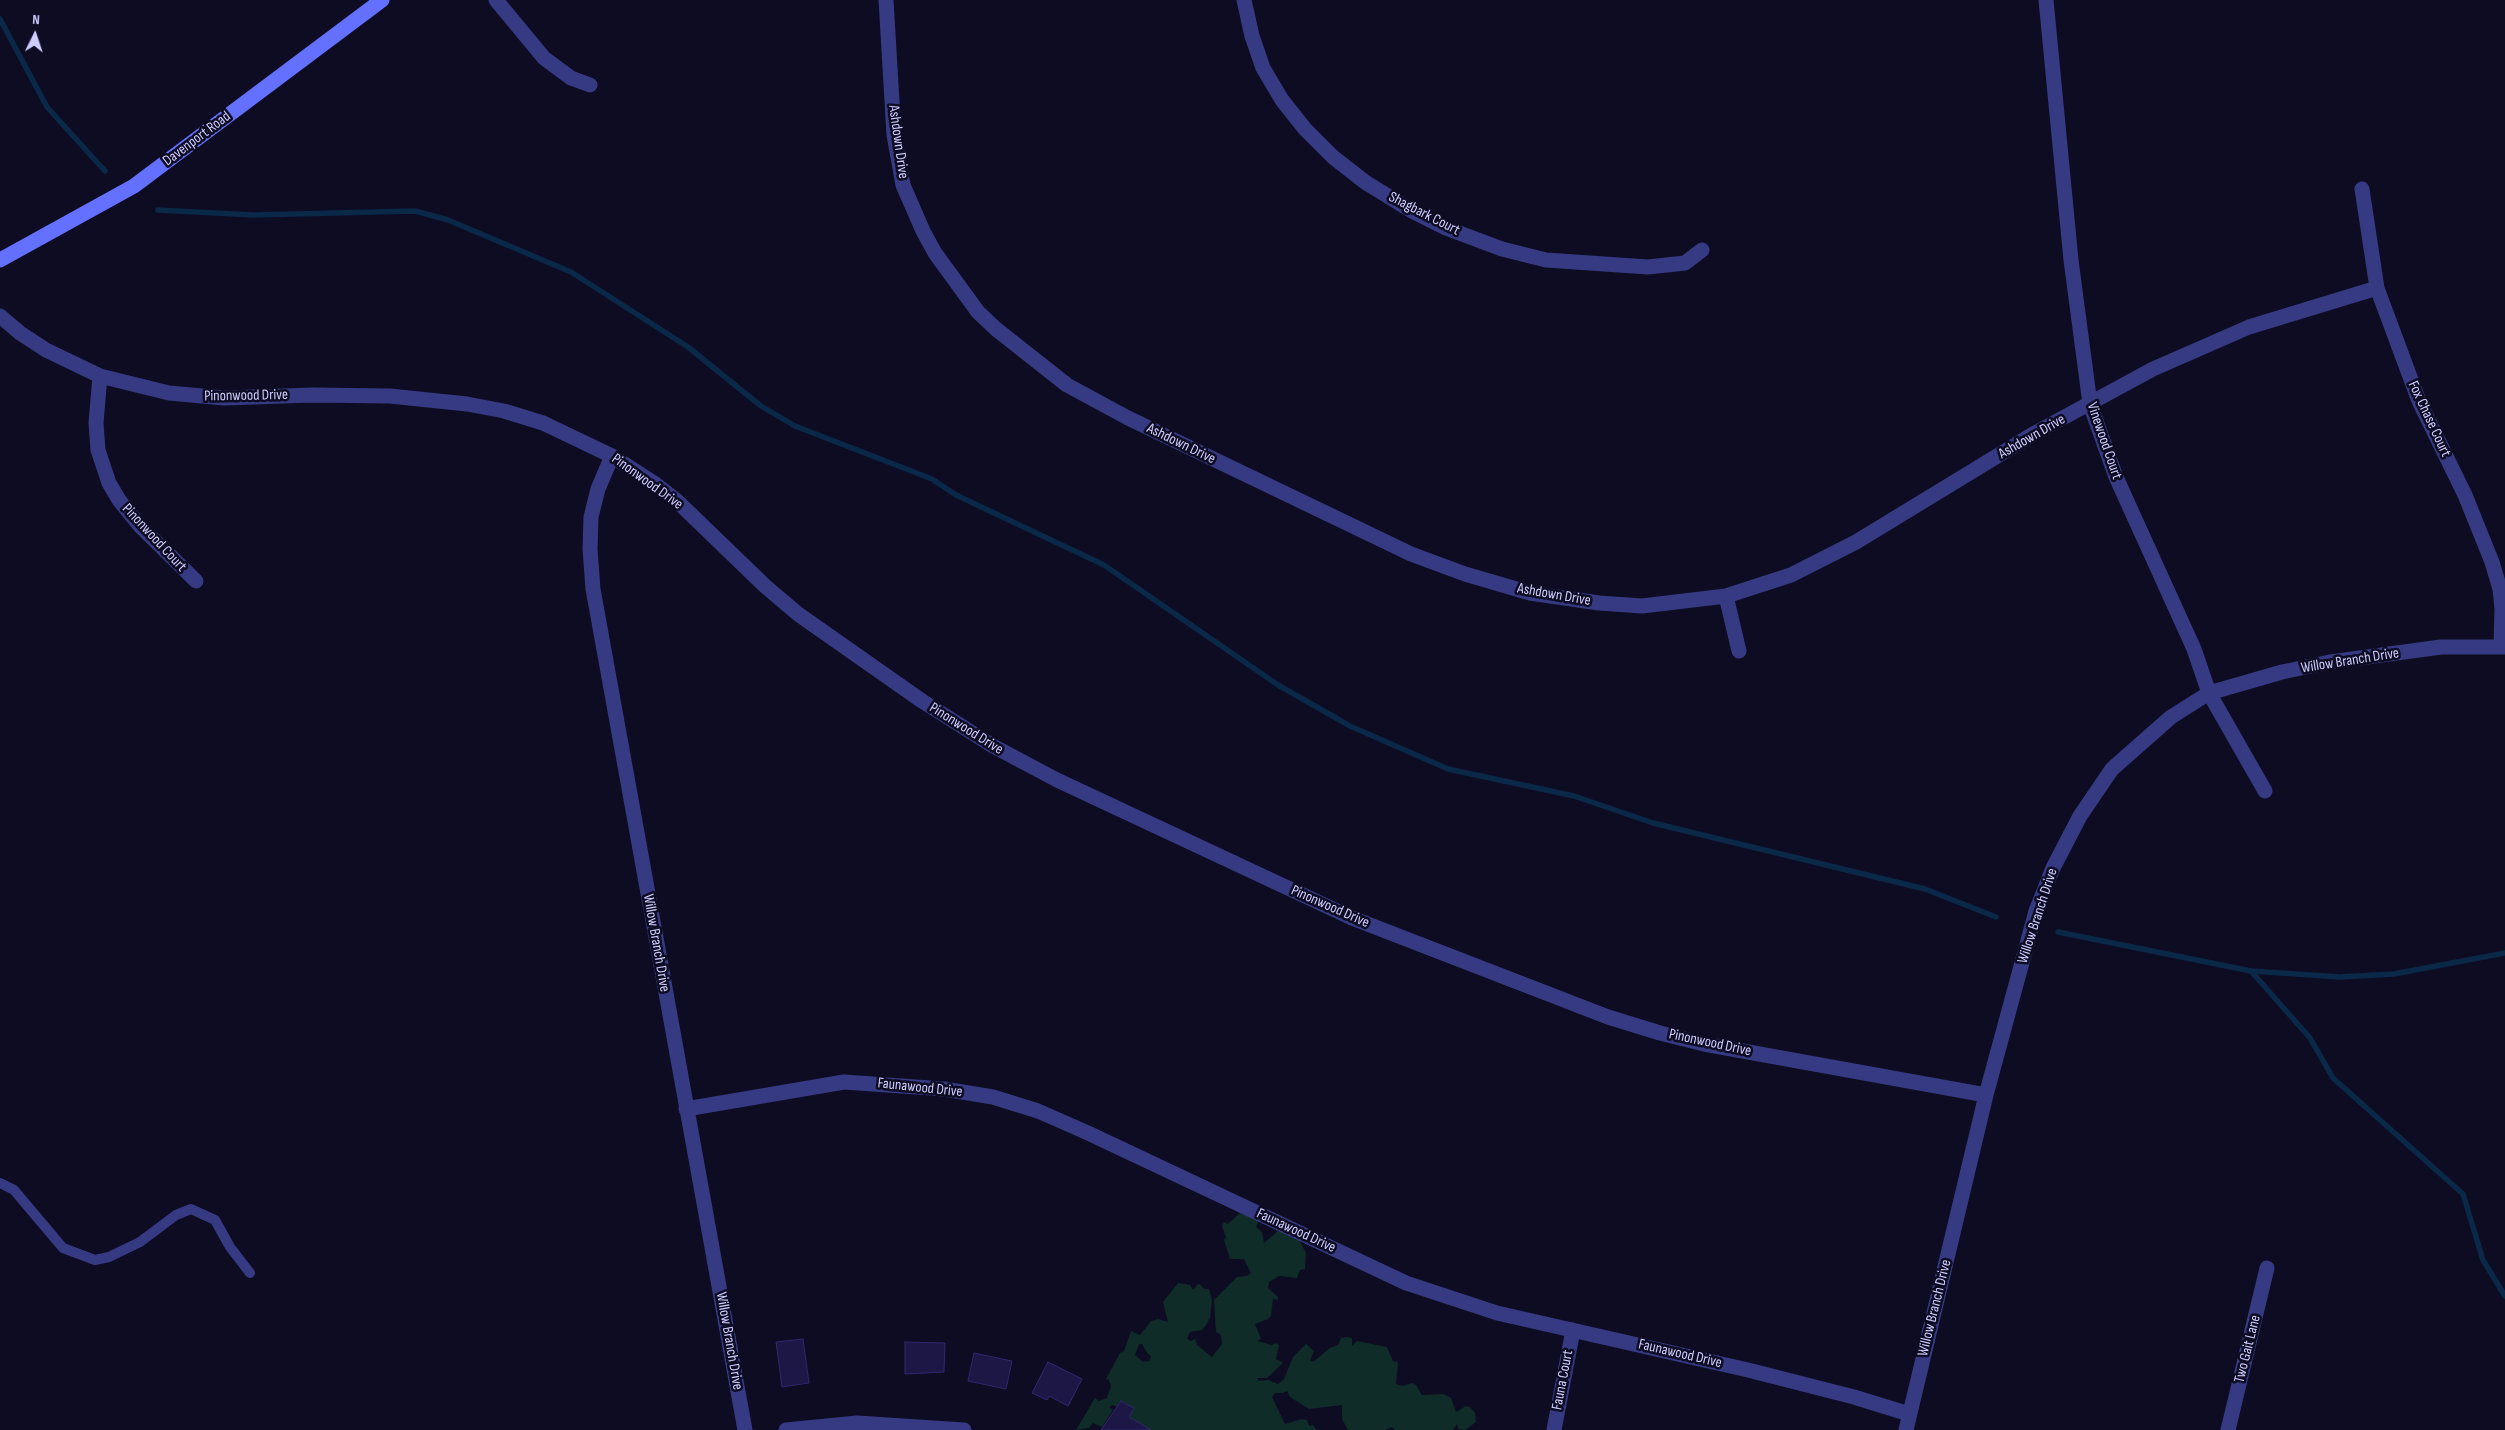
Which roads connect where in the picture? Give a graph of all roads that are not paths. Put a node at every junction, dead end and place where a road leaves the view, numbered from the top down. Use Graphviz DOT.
graph roads {
  1 [pos="382,0"];
  2 [pos="496,0"];
  3 [pos="886,0"];
  4 [pos="1244,0"];
  5 [pos="2046,0"];
  6 [pos="590,84"];
  7 [pos="2362,190"];
  8 [pos="1702,250"];
  9 [pos="0,260"];
  10 [pos="2377,288"];
  11 [pos="0,316"];
  12 [pos="100,376"];
  13 [pos="2090,404"];
  14 [pos="612,456"];
  15 [pos="196,581"];
  16 [pos="1726,596"];
  17 [pos="2503,646"];
  18 [pos="1739,651"];
  19 [pos="2209,693"];
  20 [pos="2265,790"];
  21 [pos="1986,1095"];
  22 [pos="686,1108"];
  23 [pos="0,1183"];
  24 [pos="2267,1268"];
  25 [pos="250,1273"];
  26 [pos="1573,1330"];
  27 [pos="1909,1414"];
  28 [pos="745,1430"];
  29 [pos="786,1430"];
  30 [pos="964,1430"];
  31 [pos="1554,1430"];
  32 [pos="1906,1430"];
  33 [pos="2228,1430"];
  1 -- 9 [label="street, Davenport Road"];
  2 -- 6 [label="street"];
  3 -- 16 [label="street, Ashdown Drive"];
  4 -- 8 [label="street, Shagbark Court"];
  5 -- 13 [label="street, Vinewood Court"];
  7 -- 10 [label="street, Fox Chase Court"];
  10 -- 13 [label="street, Ashdown Drive"];
  10 -- 17 [label="street, Fox Chase Court"];
  11 -- 12 [label="street, Pinonwood Drive"];
  12 -- 14 [label="street, Pinonwood Drive"];
  12 -- 15 [label="street, Pinonwood Court"];
  13 -- 16 [label="street, Ashdown Drive"];
  13 -- 19 [label="street, Vinewood Court"];
  14 -- 21 [label="street, Pinonwood Drive"];
  14 -- 22 [label="street, Willow Branch Drive"];
  16 -- 18 [label="street"];
  17 -- 19 [label="street, Willow Branch Drive"];
  19 -- 20 [label="street, Vinewood Court"];
  19 -- 21 [label="street, Willow Branch Drive"];
  21 -- 27 [label="street, Willow Branch Drive"];
  22 -- 26 [label="street, Faunawood Drive"];
  22 -- 28 [label="street, Willow Branch Drive"];
  23 -- 25 [label="lane"];
  24 -- 33 [label="street, Two Gait Lane"];
  26 -- 27 [label="street, Faunawood Drive"];
  26 -- 31 [label="street, Fauna Court"];
  27 -- 32 [label="street, Willow Branch Drive"];
  29 -- 30 [label="street"];
}
